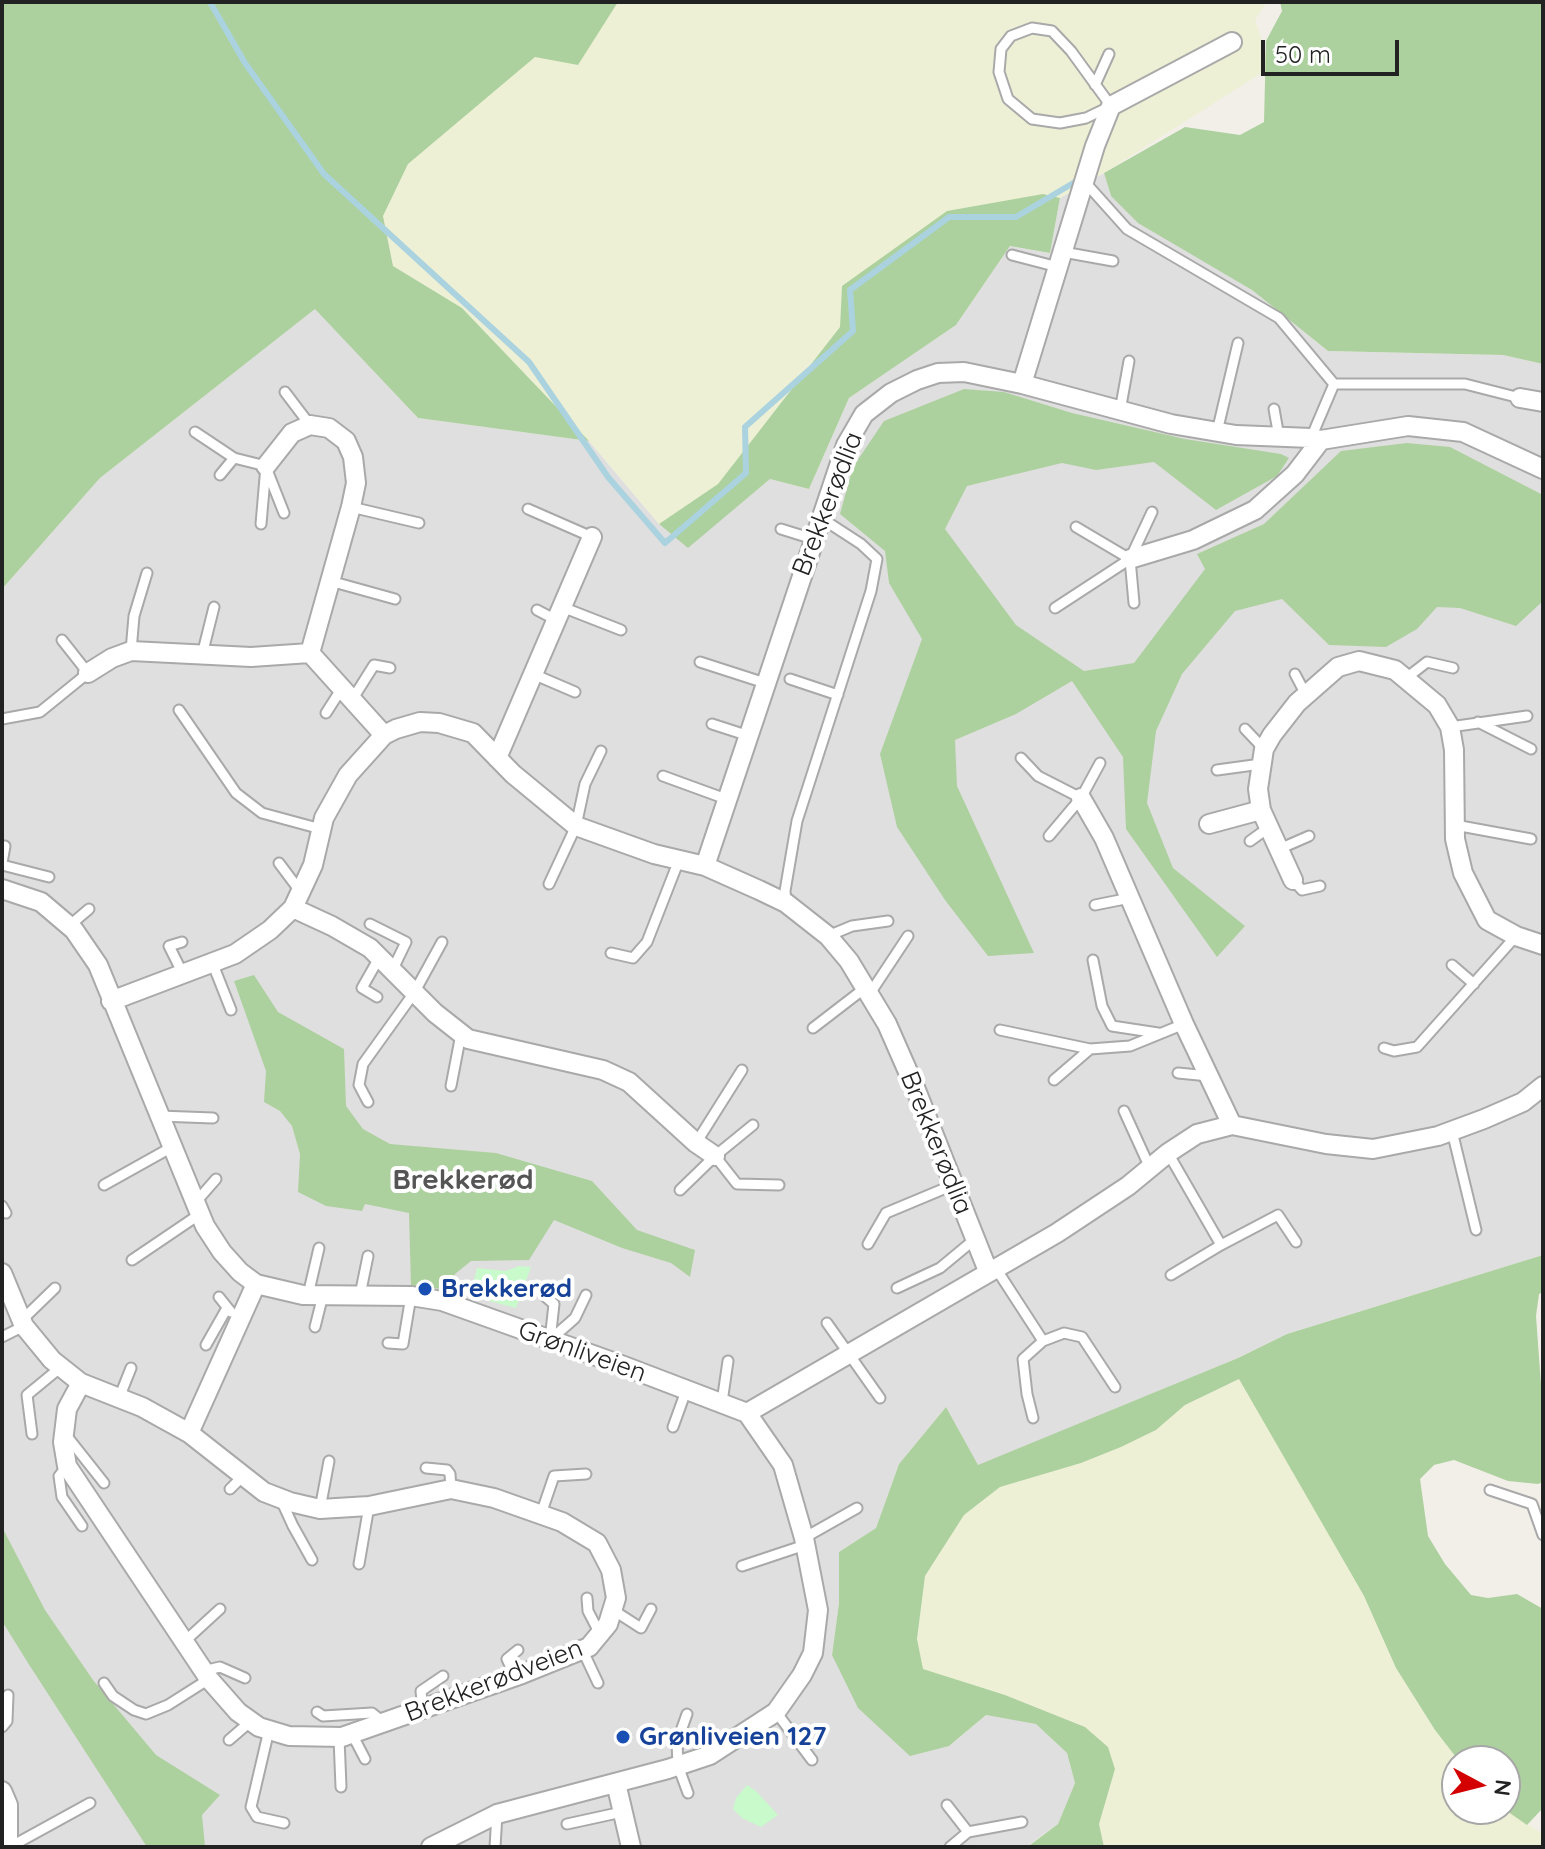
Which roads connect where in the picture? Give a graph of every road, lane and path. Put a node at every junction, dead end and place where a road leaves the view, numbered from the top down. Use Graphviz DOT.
graph roads {
  1 [pos="1232,42"];
  2 [pos="1109,54"];
  3 [pos="1095,85"];
  4 [pos="1111,106"];
  5 [pos="1084,181"];
  6 [pos="1012,255"];
  7 [pos="1060,259"];
  8 [pos="1113,261"];
  9 [pos="1238,343"];
  10 [pos="1129,361"];
  11 [pos="1022,384"];
  12 [pos="1334,384"];
  13 [pos="285,392"];
  14 [pos="1520,398"];
  15 [pos="1543,402"];
  16 [pos="1274,409"];
  17 [pos="1120,411"];
  18 [pos="310,425"];
  19 [pos="195,432"];
  20 [pos="1217,432"];
  21 [pos="1279,437"];
  22 [pos="1316,439"];
  23 [pos="234,458"];
  24 [pos="266,466"];
  25 [pos="1543,469"];
  26 [pos="220,475"];
  27 [pos="351,507"];
  28 [pos="528,509"];
  29 [pos="1152,512"];
  30 [pos="284,513"];
  31 [pos="821,518"];
  32 [pos="419,523"];
  33 [pos="261,524"];
  34 [pos="1076,527"];
  35 [pos="781,529"];
  36 [pos="592,537"];
  37 [pos="813,539"];
  38 [pos="1130,559"];
  39 [pos="147,573"];
  40 [pos="330,581"];
  41 [pos="395,599"];
  42 [pos="1134,603"];
  43 [pos="214,607"];
  44 [pos="1055,608"];
  45 [pos="537,610"];
  46 [pos="559,614"];
  47 [pos="621,630"];
  48 [pos="62,640"];
  49 [pos="131,651"];
  50 [pos="310,653"];
  51 [pos="202,655"];
  52 [pos="700,662"];
  53 [pos="390,668"];
  54 [pos="1453,668"];
  55 [pos="88,673"];
  56 [pos="533,674"];
  57 [pos="1295,674"];
  58 [pos="790,679"];
  59 [pos="1405,679"];
  60 [pos="765,683"];
  61 [pos="575,692"];
  62 [pos="347,694"];
  63 [pos="838,695"];
  64 [pos="1306,695"];
  65 [pos="179,710"];
  66 [pos="326,713"];
  67 [pos="1527,716"];
  68 [pos="2,719"];
  69 [pos="1478,722"];
  70 [pos="712,724"];
  71 [pos="1450,727"];
  72 [pos="1245,729"];
  73 [pos="384,735"];
  74 [pos="749,736"];
  75 [pos="1531,749"];
  76 [pos="601,751"];
  77 [pos="1262,756"];
  78 [pos="497,758"];
  79 [pos="1021,758"];
  80 [pos="1100,763"];
  81 [pos="1217,770"];
  82 [pos="663,776"];
  83 [pos="1081,798"];
  84 [pos="726,799"];
  85 [pos="1264,819"];
  86 [pos="1209,824"];
  87 [pos="1455,825"];
  88 [pos="576,826"];
  89 [pos="321,829"];
  90 [pos="1049,836"];
  91 [pos="1309,836"];
  92 [pos="1531,839"];
  93 [pos="1250,841"];
  94 [pos="5,846"];
  95 [pos="1277,850"];
  96 [pos="679,860"];
  97 [pos="279,863"];
  98 [pos="2,864"];
  99 [pos="705,866"];
  100 [pos="49,877"];
  101 [pos="1293,880"];
  102 [pos="549,884"];
  103 [pos="1320,886"];
  104 [pos="2,889"];
  105 [pos="1130,898"];
  106 [pos="297,900"];
  107 [pos="786,903"];
  108 [pos="1095,905"];
  109 [pos="89,909"];
  110 [pos="888,921"];
  111 [pos="370,924"];
  112 [pos="69,926"];
  113 [pos="828,936"];
  114 [pos="908,936"];
  115 [pos="1516,936"];
  116 [pos="182,942"];
  117 [pos="442,942"];
  118 [pos="1543,945"];
  119 [pos="611,953"];
  120 [pos="1093,960"];
  121 [pos="212,962"];
  122 [pos="385,964"];
  123 [pos="1452,965"];
  124 [pos="183,974"];
  125 [pos="1474,984"];
  126 [pos="867,991"];
  127 [pos="414,993"];
  128 [pos="377,997"];
  129 [pos="111,1001"];
  130 [pos="231,1010"];
  131 [pos="1184,1024"];
  132 [pos="813,1028"];
  133 [pos="1000,1030"];
  134 [pos="1161,1033"];
  135 [pos="461,1034"];
  136 [pos="1384,1048"];
  137 [pos="1090,1049"];
  138 [pos="742,1070"];
  139 [pos="1178,1073"];
  140 [pos="1209,1076"];
  141 [pos="1054,1080"];
  142 [pos="451,1086"];
  143 [pos="1543,1086"];
  144 [pos="368,1102"];
  145 [pos="1124,1111"];
  146 [pos="159,1116"];
  147 [pos="213,1118"];
  148 [pos="753,1125"];
  149 [pos="1232,1125"];
  150 [pos="1452,1131"];
  151 [pos="696,1143"];
  152 [pos="172,1147"];
  153 [pos="1168,1153"];
  154 [pos="715,1156"];
  155 [pos="1150,1168"];
  156 [pos="216,1179"];
  157 [pos="104,1185"];
  158 [pos="779,1185"];
  159 [pos="953,1185"];
  160 [pos="680,1190"];
  161 [pos="198,1208"];
  162 [pos="1476,1230"];
  163 [pos="975,1239"];
  164 [pos="1296,1242"];
  165 [pos="868,1244"];
  166 [pos="1221,1245"];
  167 [pos="319,1248"];
  168 [pos="368,1256"];
  169 [pos="132,1260"];
  170 [pos="992,1269"];
  171 [pos="2,1273"];
  172 [pos="1171,1275"];
  173 [pos="256,1284"];
  174 [pos="55,1288"];
  175 [pos="897,1288"];
  176 [pos="540,1292"];
  177 [pos="316,1295"];
  178 [pos="360,1295"];
  179 [pos="586,1295"];
  180 [pos="411,1296"];
  181 [pos="219,1297"];
  182 [pos="232,1314"];
  183 [pos="23,1323"];
  184 [pos="827,1323"];
  185 [pos="315,1327"];
  186 [pos="2,1337"];
  187 [pos="550,1340"];
  188 [pos="1043,1341"];
  189 [pos="388,1343"];
  190 [pos="206,1345"];
  191 [pos="849,1355"];
  192 [pos="728,1361"];
  193 [pos="61,1367"];
  194 [pos="131,1368"];
  195 [pos="81,1383"];
  196 [pos="1115,1387"];
  197 [pos="686,1391"];
  198 [pos="119,1398"];
  199 [pos="880,1398"];
  200 [pos="722,1402"];
  201 [pos="747,1413"];
  202 [pos="1033,1418"];
  203 [pos="673,1427"];
  204 [pos="64,1432"];
  205 [pos="189,1433"];
  206 [pos="32,1434"];
  207 [pos="329,1461"];
  208 [pos="67,1466"];
  209 [pos="426,1468"];
  210 [pos="586,1474"];
  211 [pos="104,1483"];
  212 [pos="451,1489"];
  213 [pos="1490,1490"];
  214 [pos="281,1499"];
  215 [pos="369,1506"];
  216 [pos="857,1508"];
  217 [pos="320,1509"];
  218 [pos="541,1514"];
  219 [pos="82,1526"];
  220 [pos="1543,1535"];
  221 [pos="805,1542"];
  222 [pos="312,1560"];
  223 [pos="359,1564"];
  224 [pos="742,1566"];
  225 [pos="587,1598"];
  226 [pos="220,1609"];
  227 [pos="651,1609"];
  228 [pos="613,1610"];
  229 [pos="600,1634"];
  230 [pos="184,1642"];
  231 [pos="582,1649"];
  232 [pos="518,1650"];
  233 [pos="206,1675"];
  234 [pos="443,1676"];
  235 [pos="515,1677"];
  236 [pos="245,1678"];
  237 [pos="104,1683"];
  238 [pos="598,1683"];
  239 [pos="8,1695"];
  240 [pos="423,1710"];
  241 [pos="317,1712"];
  242 [pos="776,1712"];
  243 [pos="687,1714"];
  244 [pos="251,1721"];
  245 [pos="384,1723"];
  246 [pos="2,1727"];
  247 [pos="269,1730"];
  248 [pos="346,1736"];
  249 [pos="229,1740"];
  250 [pos="365,1759"];
  251 [pos="812,1760"];
  252 [pos="678,1766"];
  253 [pos="616,1783"];
  254 [pos="341,1787"];
  255 [pos="2,1791"];
  256 [pos="688,1793"];
  257 [pos="90,1803"];
  258 [pos="947,1805"];
  259 [pos="622,1812"];
  260 [pos="497,1814"];
  261 [pos="1022,1822"];
  262 [pos="284,1823"];
  263 [pos="567,1824"];
  264 [pos="968,1832"];
  265 [pos="9,1847"];
  266 [pos="431,1847"];
  267 [pos="495,1847"];
  268 [pos="631,1847"];
  269 [pos="950,1847"];
  1 -- 4 [label="street"];
  2 -- 3 [label="lane"];
  3 -- 4 [label="lane"];
  3 -- 4 [label="lane"];
  4 -- 5 [label="street"];
  5 -- 7 [label="street"];
  5 -- 12 [label="lane"];
  6 -- 7 [label="lane"];
  7 -- 8 [label="lane"];
  7 -- 11 [label="street"];
  9 -- 20 [label="lane"];
  10 -- 17 [label="lane"];
  11 -- 17 [label="street, Brekkerødlia"];
  11 -- 31 [label="street, Brekkerødlia"];
  12 -- 14 [label="lane"];
  12 -- 22 [label="lane"];
  13 -- 18 [label="lane"];
  14 -- 15 [label="street"];
  16 -- 21 [label="lane"];
  17 -- 20 [label="street, Brekkerødlia"];
  18 -- 24 [label="street"];
  18 -- 27 [label="street"];
  19 -- 23 [label="lane"];
  20 -- 21 [label="street, Brekkerødlia"];
  21 -- 22 [label="street, Brekkerødlia"];
  22 -- 25 [label="street, Brekkerødlia"];
  22 -- 38 [label="street"];
  23 -- 24 [label="lane"];
  23 -- 26 [label="lane"];
  24 -- 30 [label="lane"];
  24 -- 33 [label="lane"];
  27 -- 32 [label="lane"];
  27 -- 40 [label="street"];
  28 -- 36 [label="lane"];
  29 -- 38 [label="lane"];
  31 -- 37 [label="street, Brekkerødlia"];
  31 -- 63 [label="lane"];
  34 -- 38 [label="lane"];
  35 -- 37 [label="lane"];
  36 -- 46 [label="street"];
  37 -- 60 [label="street, Brekkerødlia"];
  38 -- 42 [label="lane"];
  38 -- 44 [label="lane"];
  39 -- 49 [label="lane"];
  40 -- 41 [label="lane"];
  40 -- 50 [label="street"];
  43 -- 51 [label="lane"];
  45 -- 46 [label="lane"];
  46 -- 47 [label="lane"];
  46 -- 56 [label="street"];
  48 -- 55 [label="lane"];
  49 -- 51 [label="street"];
  49 -- 55 [label="street"];
  50 -- 51 [label="street"];
  50 -- 62 [label="street"];
  52 -- 60 [label="lane"];
  53 -- 62 [label="lane"];
  54 -- 59 [label="lane"];
  55 -- 68 [label="lane"];
  56 -- 61 [label="lane"];
  56 -- 78 [label="street"];
  57 -- 64 [label="lane"];
  58 -- 63 [label="lane"];
  59 -- 64 [label="street"];
  59 -- 71 [label="street"];
  60 -- 74 [label="street, Brekkerødlia"];
  62 -- 66 [label="lane"];
  62 -- 73 [label="street"];
  63 -- 107 [label="lane"];
  64 -- 77 [label="street"];
  65 -- 89 [label="lane"];
  67 -- 69 [label="lane"];
  69 -- 71 [label="lane"];
  69 -- 75 [label="lane"];
  70 -- 74 [label="lane"];
  71 -- 87 [label="street"];
  72 -- 77 [label="lane"];
  73 -- 78 [label="street, Brekkerødlia"];
  73 -- 89 [label="street, Brekkerødlia"];
  74 -- 84 [label="street, Brekkerødlia"];
  76 -- 88 [label="lane"];
  77 -- 81 [label="lane"];
  77 -- 85 [label="street"];
  78 -- 88 [label="street, Brekkerødlia"];
  79 -- 83 [label="lane"];
  80 -- 83 [label="lane"];
  82 -- 84 [label="lane"];
  83 -- 90 [label="lane"];
  83 -- 105 [label="street"];
  84 -- 99 [label="street, Brekkerødlia"];
  85 -- 86 [label="street"];
  85 -- 93 [label="lane"];
  85 -- 95 [label="street"];
  87 -- 92 [label="lane"];
  87 -- 115 [label="street"];
  88 -- 96 [label="street, Brekkerødlia"];
  88 -- 102 [label="lane"];
  89 -- 106 [label="street, Brekkerødlia"];
  91 -- 95 [label="lane"];
  94 -- 98 [label="lane"];
  95 -- 101 [label="street"];
  96 -- 99 [label="street, Brekkerødlia"];
  96 -- 119 [label="lane"];
  97 -- 106 [label="lane"];
  98 -- 100 [label="lane"];
  99 -- 107 [label="street, Brekkerødlia"];
  101 -- 103 [label="lane"];
  104 -- 112 [label="street"];
  105 -- 108 [label="lane"];
  105 -- 131 [label="street"];
  106 -- 121 [label="street, Brekkerødlia"];
  106 -- 122 [label="street"];
  107 -- 113 [label="street, Brekkerødlia"];
  109 -- 112 [label="lane"];
  110 -- 113 [label="lane"];
  111 -- 122 [label="lane"];
  112 -- 129 [label="street"];
  113 -- 126 [label="street, Brekkerødlia"];
  114 -- 126 [label="lane"];
  115 -- 118 [label="street"];
  115 -- 125 [label="lane"];
  116 -- 124 [label="lane"];
  117 -- 127 [label="lane"];
  120 -- 134 [label="lane"];
  121 -- 124 [label="street, Brekkerødlia"];
  121 -- 130 [label="lane"];
  122 -- 127 [label="street"];
  122 -- 128 [label="lane"];
  123 -- 125 [label="lane"];
  124 -- 129 [label="street, Brekkerødlia"];
  125 -- 136 [label="lane"];
  126 -- 132 [label="lane"];
  126 -- 159 [label="street, Brekkerødlia"];
  127 -- 135 [label="street"];
  127 -- 144 [label="lane"];
  129 -- 146 [label="street"];
  131 -- 134 [label="lane"];
  131 -- 140 [label="street"];
  133 -- 137 [label="lane"];
  134 -- 137 [label="lane"];
  135 -- 142 [label="lane"];
  135 -- 151 [label="street"];
  137 -- 141 [label="lane"];
  138 -- 151 [label="lane"];
  139 -- 140 [label="lane"];
  140 -- 149 [label="street"];
  143 -- 150 [label="street"];
  145 -- 155 [label="lane"];
  146 -- 147 [label="lane"];
  146 -- 152 [label="street"];
  148 -- 154 [label="lane"];
  149 -- 150 [label="street"];
  149 -- 153 [label="street"];
  150 -- 162 [label="lane"];
  151 -- 154 [label="street"];
  152 -- 157 [label="lane"];
  152 -- 161 [label="street"];
  153 -- 155 [label="street"];
  153 -- 166 [label="lane"];
  154 -- 158 [label="lane"];
  154 -- 160 [label="lane"];
  155 -- 170 [label="street"];
  156 -- 161 [label="lane"];
  159 -- 163 [label="street, Brekkerødlia"];
  159 -- 165 [label="lane"];
  161 -- 169 [label="lane"];
  161 -- 173 [label="street"];
  163 -- 170 [label="street, Brekkerødlia"];
  163 -- 175 [label="lane"];
  164 -- 166 [label="lane"];
  166 -- 172 [label="lane"];
  167 -- 177 [label="lane"];
  168 -- 178 [label="lane"];
  170 -- 188 [label="lane"];
  170 -- 191 [label="street"];
  171 -- 183 [label="street"];
  173 -- 177 [label="street, Grønliveien"];
  173 -- 182 [label="street"];
  174 -- 183 [label="lane"];
  176 -- 187 [label="lane"];
  177 -- 178 [label="street, Grønliveien"];
  177 -- 185 [label="lane"];
  178 -- 180 [label="street, Grønliveien"];
  179 -- 187 [label="lane"];
  180 -- 187 [label="street, Grønliveien"];
  180 -- 189 [label="lane"];
  181 -- 182 [label="lane"];
  182 -- 190 [label="lane"];
  182 -- 205 [label="street"];
  183 -- 186 [label="lane"];
  183 -- 193 [label="street"];
  184 -- 191 [label="lane"];
  187 -- 197 [label="street, Grønliveien"];
  188 -- 196 [label="lane"];
  188 -- 202 [label="lane"];
  191 -- 199 [label="lane"];
  191 -- 201 [label="street"];
  192 -- 200 [label="lane"];
  193 -- 195 [label="street"];
  193 -- 206 [label="lane"];
  194 -- 198 [label="lane"];
  195 -- 198 [label="street"];
  195 -- 204 [label="street, Brekkerødveien"];
  197 -- 200 [label="street, Grønliveien"];
  197 -- 203 [label="lane"];
  198 -- 205 [label="street"];
  200 -- 201 [label="street, Grønliveien"];
  201 -- 221 [label="street"];
  204 -- 208 [label="street, Brekkerødveien"];
  204 -- 211 [label="lane"];
  205 -- 214 [label="street"];
  207 -- 217 [label="lane"];
  208 -- 219 [label="lane"];
  208 -- 230 [label="street, Brekkerødveien"];
  209 -- 212 [label="lane"];
  210 -- 218 [label="lane"];
  212 -- 215 [label="street"];
  212 -- 218 [label="street"];
  213 -- 220 [label="lane"];
  214 -- 217 [label="street"];
  214 -- 222 [label="lane"];
  215 -- 217 [label="street"];
  215 -- 223 [label="lane"];
  216 -- 221 [label="lane"];
  218 -- 228 [label="street"];
  221 -- 224 [label="lane"];
  221 -- 242 [label="street"];
  225 -- 229 [label="lane"];
  226 -- 230 [label="lane"];
  227 -- 228 [label="lane"];
  228 -- 229 [label="street, Brekkerødveien"];
  229 -- 231 [label="street, Brekkerødveien"];
  230 -- 233 [label="street, Brekkerødveien"];
  231 -- 235 [label="street, Brekkerødveien"];
  231 -- 238 [label="lane"];
  232 -- 235 [label="lane"];
  233 -- 236 [label="lane"];
  233 -- 237 [label="lane"];
  233 -- 244 [label="street, Brekkerødveien"];
  234 -- 240 [label="lane"];
  235 -- 240 [label="street, Brekkerødveien"];
  239 -- 246 [label="lane"];
  240 -- 245 [label="street, Brekkerødveien"];
  241 -- 245 [label="lane"];
  242 -- 251 [label="lane"];
  242 -- 252 [label="street"];
  243 -- 252 [label="lane"];
  244 -- 247 [label="street, Brekkerødveien"];
  244 -- 249 [label="lane"];
  245 -- 248 [label="street, Brekkerødveien"];
  247 -- 248 [label="street, Brekkerødveien"];
  247 -- 262 [label="lane"];
  248 -- 250 [label="lane"];
  248 -- 254 [label="lane"];
  252 -- 253 [label="street"];
  252 -- 256 [label="lane"];
  253 -- 259 [label="street"];
  253 -- 260 [label="street"];
  255 -- 265 [label="street"];
  257 -- 265 [label="lane"];
  258 -- 264 [label="lane"];
  259 -- 263 [label="lane"];
  259 -- 268 [label="street"];
  260 -- 266 [label="street"];
  260 -- 267 [label="lane"];
  261 -- 264 [label="lane"];
  264 -- 269 [label="lane"];
}
